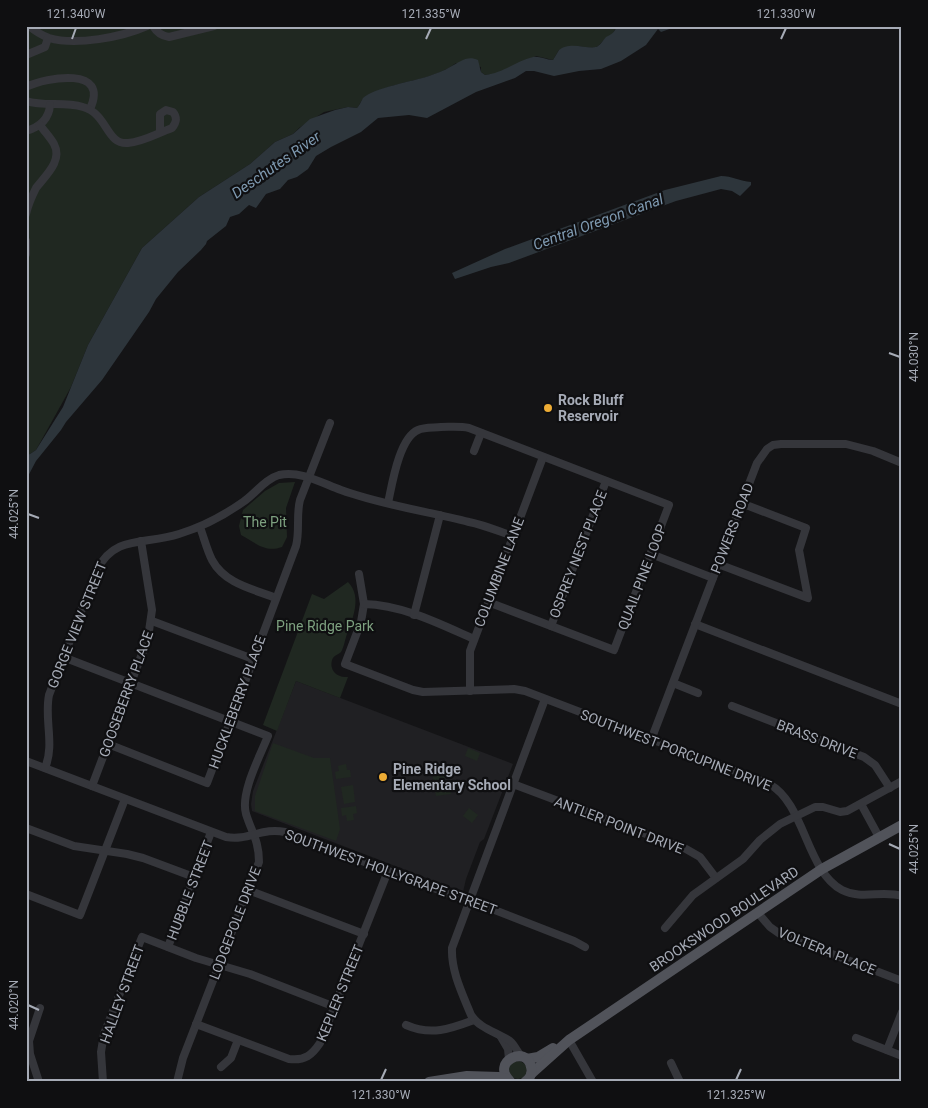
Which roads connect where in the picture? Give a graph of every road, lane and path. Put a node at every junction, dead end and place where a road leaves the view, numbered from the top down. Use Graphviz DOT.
graph roads {
  1 [pos="29,26"];
  2 [pos="147,26"];
  3 [pos="153,26"];
  4 [pos="214,26"];
  5 [pos="48,38"];
  6 [pos="26,55"];
  7 [pos="26,87"];
  8 [pos="26,100"];
  9 [pos="50,105"];
  10 [pos="90,109"];
  11 [pos="40,125"];
  12 [pos="26,131"];
  13 [pos="160,132"];
  14 [pos="26,214"];
  15 [pos="26,241"];
  16 [pos="26,254"];
  17 [pos="330,423"];
  18 [pos="481,433"];
  19 [pos="474,451"];
  20 [pos="543,457"];
  21 [pos="902,462"];
  22 [pos="308,478"];
  23 [pos="606,481"];
  24 [pos="742,503"];
  25 [pos="388,504"];
  26 [pos="440,515"];
  27 [pos="200,527"];
  28 [pos="513,536"];
  29 [pos="141,541"];
  30 [pos="651,554"];
  31 [pos="718,564"];
  32 [pos="359,574"];
  33 [pos="713,578"];
  34 [pos="276,598"];
  35 [pos="488,602"];
  36 [pos="364,604"];
  37 [pos="414,615"];
  38 [pos="152,621"];
  39 [pos="695,624"];
  40 [pos="551,626"];
  41 [pos="474,639"];
  42 [pos="63,657"];
  43 [pos="253,659"];
  44 [pos="131,683"];
  45 [pos="673,683"];
  46 [pos="470,691"];
  47 [pos="698,693"];
  48 [pos="545,699"];
  49 [pos="902,704"];
  50 [pos="732,706"];
  51 [pos="230,721"];
  52 [pos="651,740"];
  53 [pos="108,744"];
  54 [pos="26,761"];
  55 [pos="45,768"];
  56 [pos="902,781"];
  57 [pos="513,784"];
  58 [pos="92,786"];
  59 [pos="890,788"];
  60 [pos="125,799"];
  61 [pos="861,804"];
  62 [pos="795,816"];
  63 [pos="902,825"];
  64 [pos="26,828"];
  65 [pos="212,832"];
  66 [pos="254,835"];
  67 [pos="879,837"];
  68 [pos="105,851"];
  69 [pos="822,869"];
  70 [pos="388,871"];
  71 [pos="194,877"];
  72 [pos="716,878"];
  73 [pos="248,890"];
  74 [pos="26,894"];
  75 [pos="902,896"];
  76 [pos="469,900"];
  77 [pos="758,913"];
  78 [pos="665,928"];
  79 [pos="364,934"];
  80 [pos="168,947"];
  81 [pos="585,947"];
  82 [pos="219,965"];
  83 [pos="902,981"];
  84 [pos="335,1006"];
  85 [pos="40,1008"];
  86 [pos="902,1012"];
  87 [pos="474,1020"];
  88 [pos="196,1024"];
  89 [pos="406,1025"];
  90 [pos="500,1036"];
  91 [pos="856,1038"];
  92 [pos="238,1040"];
  93 [pos="567,1041"];
  94 [pos="887,1050"];
  95 [pos="902,1056"];
  96 [pos="524,1058"];
  97 [pos="507,1063"];
  98 [pos="671,1063"];
  99 [pos="221,1067"];
  100 [pos="467,1076"];
  101 [pos="450,1080"];
  102 [pos="509,1080"];
  103 [pos="527,1080"];
  104 [pos="39,1082"];
  105 [pos="103,1082"];
  106 [pos="177,1082"];
  107 [pos="429,1082"];
  108 [pos="593,1082"];
  109 [pos="680,1082"];
  1 -- 5 [label="street"];
  2 -- 5 [label="street"];
  3 -- 4 [label="street"];
  5 -- 6 [label="street"];
  7 -- 10 [label="street"];
  8 -- 9 [label="street"];
  9 -- 10 [label="street"];
  9 -- 11 [label="street"];
  10 -- 13 [label="street"];
  11 -- 12 [label="street"];
  11 -- 14 [label="street"];
  15 -- 16 [label="street"];
  17 -- 22 [label="street, HUCKLEBERRY PLACE"];
  18 -- 19 [label="street"];
  18 -- 20 [label="street, QUAIL PINE LOOP"];
  18 -- 25 [label="street, QUAIL PINE LOOP"];
  20 -- 23 [label="street, QUAIL PINE LOOP"];
  20 -- 28 [label="street, COLUMBINE LANE"];
  21 -- 24 [label="street, POWERS ROAD"];
  22 -- 25 [label="street, GORGE VIEW STREET"];
  22 -- 27 [label="street, GORGE VIEW STREET"];
  22 -- 34 [label="street, HUCKLEBERRY PLACE"];
  23 -- 30 [label="street, QUAIL PINE LOOP"];
  23 -- 40 [label="street, OSPREY NEST PLACE"];
  24 -- 31 [label="street, POWERS ROAD"];
  24 -- 31 [label="street"];
  25 -- 26 [label="street, GORGE VIEW STREET"];
  26 -- 28 [label="street, GORGE VIEW STREET"];
  26 -- 37 [label="street"];
  27 -- 29 [label="street, GORGE VIEW STREET"];
  27 -- 34 [label="street"];
  28 -- 35 [label="street, COLUMBINE LANE"];
  29 -- 38 [label="street, GOOSEBERRY PLACE"];
  29 -- 42 [label="street, GORGE VIEW STREET"];
  30 -- 33 [label="street"];
  30 -- 40 [label="street, QUAIL PINE LOOP"];
  31 -- 33 [label="street, POWERS ROAD"];
  32 -- 36 [label="street"];
  33 -- 39 [label="street, POWERS ROAD"];
  34 -- 43 [label="street, HUCKLEBERRY PLACE"];
  35 -- 40 [label="street, QUAIL PINE LOOP"];
  35 -- 41 [label="street, COLUMBINE LANE"];
  36 -- 37 [label="street"];
  36 -- 46 [label="street, SOUTHWEST PORCUPINE DRIVE"];
  37 -- 41 [label="street"];
  38 -- 43 [label="street"];
  38 -- 44 [label="street, GOOSEBERRY PLACE"];
  39 -- 45 [label="street, POWERS ROAD"];
  39 -- 49 [label="street"];
  41 -- 46 [label="street, COLUMBINE LANE"];
  42 -- 44 [label="street"];
  42 -- 55 [label="street, GORGE VIEW STREET"];
  43 -- 51 [label="street, HUCKLEBERRY PLACE"];
  44 -- 51 [label="street"];
  44 -- 53 [label="street, GOOSEBERRY PLACE"];
  45 -- 47 [label="street"];
  45 -- 52 [label="street, POWERS ROAD"];
  46 -- 48 [label="street, SOUTHWEST PORCUPINE DRIVE"];
  48 -- 52 [label="street, SOUTHWEST PORCUPINE DRIVE"];
  48 -- 57 [label="street"];
  50 -- 59 [label="street, BRASS DRIVE"];
  51 -- 53 [label="street, HUCKLEBERRY PLACE"];
  51 -- 66 [label="street, LODGEPOLE DRIVE"];
  52 -- 62 [label="street, SOUTHWEST PORCUPINE DRIVE"];
  53 -- 58 [label="street, GOOSEBERRY PLACE"];
  54 -- 55 [label="street, SOUTHWEST HOLLYGRAPE STREET"];
  55 -- 58 [label="street, SOUTHWEST HOLLYGRAPE STREET"];
  56 -- 59 [label="street"];
  57 -- 72 [label="street, ANTLER POINT DRIVE"];
  57 -- 76 [label="street"];
  58 -- 60 [label="street, SOUTHWEST HOLLYGRAPE STREET"];
  59 -- 61 [label="street"];
  60 -- 65 [label="street, SOUTHWEST HOLLYGRAPE STREET"];
  60 -- 68 [label="street"];
  61 -- 62 [label="street"];
  61 -- 67 [label="street"];
  62 -- 69 [label="street, SOUTHWEST PORCUPINE DRIVE"];
  62 -- 72 [label="street"];
  63 -- 67 [label="main road, BROOKSWOOD BOULEVARD"];
  64 -- 68 [label="street"];
  65 -- 66 [label="street, SOUTHWEST HOLLYGRAPE STREET"];
  65 -- 71 [label="street, HUBBLE STREET"];
  66 -- 70 [label="street, SOUTHWEST HOLLYGRAPE STREET"];
  66 -- 73 [label="street, LODGEPOLE DRIVE"];
  67 -- 69 [label="main road, BROOKSWOOD BOULEVARD"];
  68 -- 71 [label="street"];
  68 -- 74 [label="street"];
  69 -- 75 [label="street, SOUTHWEST PORCUPINE DRIVE"];
  69 -- 77 [label="main road, BROOKSWOOD BOULEVARD"];
  70 -- 76 [label="street, SOUTHWEST HOLLYGRAPE STREET"];
  70 -- 79 [label="street, KEPLER STREET"];
  71 -- 80 [label="street, HUBBLE STREET"];
  72 -- 78 [label="street"];
  73 -- 79 [label="street"];
  73 -- 82 [label="street, LODGEPOLE DRIVE"];
  76 -- 81 [label="street, SOUTHWEST HOLLYGRAPE STREET"];
  76 -- 87 [label="street"];
  77 -- 83 [label="street, VOLTERA PLACE"];
  77 -- 93 [label="main road, BROOKSWOOD BOULEVARD"];
  79 -- 84 [label="street, KEPLER STREET"];
  80 -- 82 [label="street"];
  80 -- 105 [label="street, HALLEY STREET"];
  82 -- 84 [label="street"];
  82 -- 88 [label="street, LODGEPOLE DRIVE"];
  84 -- 92 [label="street, KEPLER STREET"];
  85 -- 104 [label="street"];
  86 -- 94 [label="street"];
  87 -- 89 [label="street"];
  87 -- 90 [label="street"];
  88 -- 92 [label="street, KEPLER STREET"];
  88 -- 106 [label="street, LODGEPOLE DRIVE"];
  90 -- 96 [label="street"];
  90 -- 97 [label="street"];
  91 -- 94 [label="street"];
  92 -- 99 [label="street"];
  93 -- 96 [label="main road, BROOKSWOOD BOULEVARD"];
  93 -- 103 [label="main road, BROOKSWOOD BOULEVARD"];
  93 -- 108 [label="street"];
  94 -- 95 [label="street"];
  96 -- 97 [label="main road, BROOKSWOOD BOULEVARD"];
  96 -- 103 [label="main road"];
  97 -- 100 [label="main road"];
  97 -- 102 [label="main road"];
  98 -- 109 [label="street"];
  100 -- 101 [label="main road"];
  100 -- 102 [label="main road"];
  101 -- 107 [label="main road"];
}
